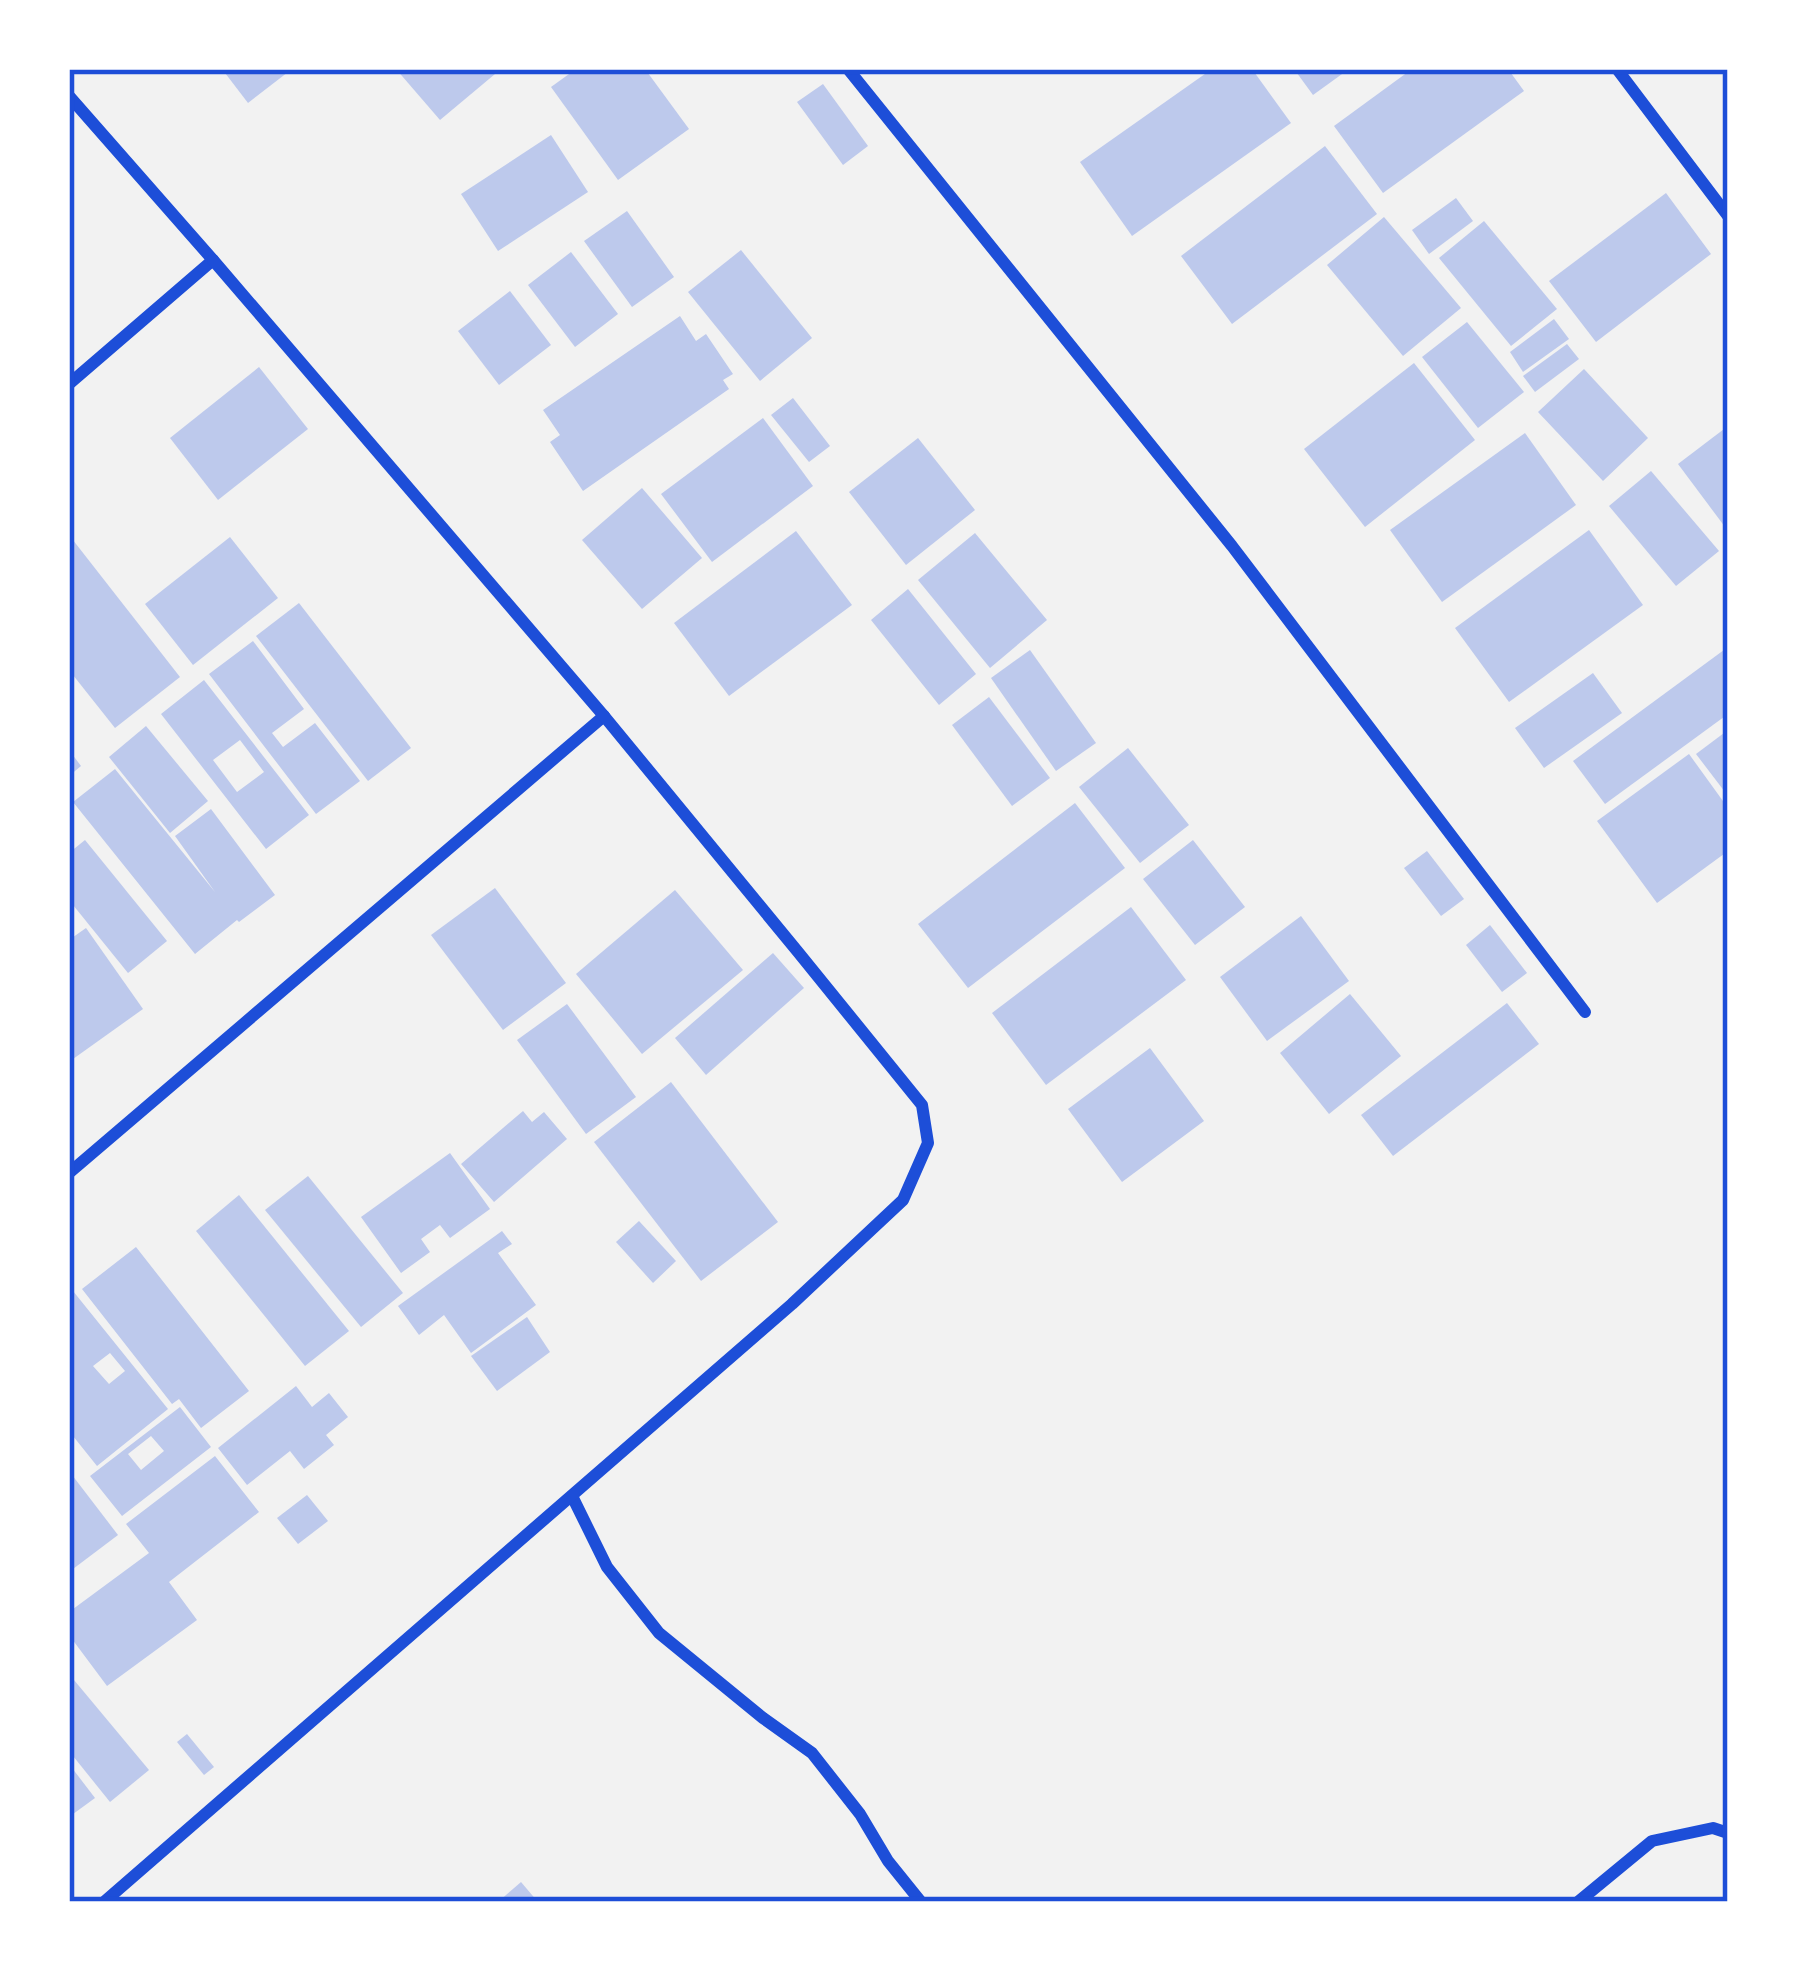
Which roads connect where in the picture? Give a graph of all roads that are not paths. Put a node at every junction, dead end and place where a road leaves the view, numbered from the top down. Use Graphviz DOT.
graph roads {
  1 [pos="848,69"];
  2 [pos="1617,69"];
  3 [pos="69,96"];
  4 [pos="1728,216"];
  5 [pos="214,260"];
  6 [pos="69,384"];
  7 [pos="604,716"];
  8 [pos="1585,1012"];
  9 [pos="69,1173"];
  10 [pos="572,1496"];
  11 [pos="1728,1833"];
  12 [pos="104,1902"];
  13 [pos="921,1902"];
  14 [pos="1578,1902"];
  1 -- 8 [label="street"];
  2 -- 4 [label="street"];
  3 -- 5 [label="street"];
  5 -- 6 [label="street"];
  5 -- 7 [label="street"];
  7 -- 9 [label="street"];
  7 -- 10 [label="street"];
  10 -- 12 [label="street"];
  10 -- 13 [label="street"];
  11 -- 14 [label="street"];
}
